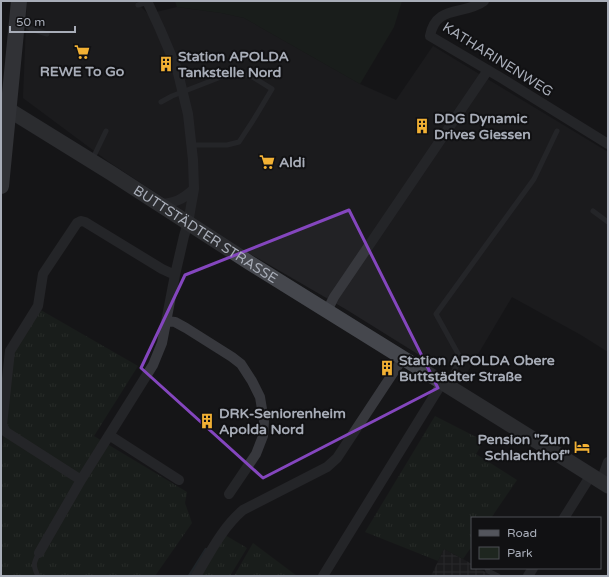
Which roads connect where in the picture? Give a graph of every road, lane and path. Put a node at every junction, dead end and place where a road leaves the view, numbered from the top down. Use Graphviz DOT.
graph roads {
  1 [pos="19,1"];
  2 [pos="148,1"];
  3 [pos="484,1"];
  4 [pos="138,5"];
  5 [pos="18,22"];
  6 [pos="47,34"];
  7 [pos="488,70"];
  8 [pos="183,92"];
  9 [pos="161,102"];
  10 [pos="5,107"];
  11 [pos="106,131"];
  12 [pos="557,132"];
  13 [pos="192,144"];
  14 [pos="608,144"];
  15 [pos="3,154"];
  16 [pos="91,161"];
  17 [pos="1,186"];
  18 [pos="194,188"];
  19 [pos="159,204"];
  20 [pos="593,211"];
  21 [pos="608,222"];
  22 [pos="188,223"];
  23 [pos="175,275"];
  24 [pos="327,311"];
  25 [pos="166,321"];
  26 [pos="403,358"];
  27 [pos="444,384"];
  28 [pos="109,435"];
  29 [pos="608,462"];
  30 [pos="81,480"];
  31 [pos="179,480"];
  32 [pos="600,481"];
  33 [pos="229,494"];
  34 [pos="565,517"];
  35 [pos="38,553"];
  36 [pos="487,569"];
  37 [pos="38,576"];
  38 [pos="196,576"];
  39 [pos="323,576"];
  40 [pos="498,576"];
  1 -- 5 [label="main road"];
  2 -- 4 [label="lane"];
  2 -- 8 [label="street"];
  3 -- 7 [label="street, KATHARINENWEG"];
  5 -- 6 [label="lane"];
  5 -- 10 [label="main road"];
  7 -- 14 [label="street, KATHARINENWEG"];
  7 -- 24 [label="street"];
  8 -- 9 [label="lane"];
  8 -- 13 [label="street"];
  8 -- 13 [label="lane"];
  10 -- 15 [label="main road"];
  10 -- 16 [label="street, BUTTSTÄDTER STRASSE"];
  11 -- 16 [label="lane"];
  12 -- 27 [label="lane"];
  13 -- 18 [label="street"];
  15 -- 17 [label="main road"];
  16 -- 19 [label="street, BUTTSTÄDTER STRASSE"];
  18 -- 19 [label="street"];
  18 -- 22 [label="street"];
  19 -- 22 [label="street, BUTTSTÄDTER STRASSE"];
  20 -- 21 [label="lane"];
  22 -- 23 [label="street"];
  22 -- 24 [label="street, BUTTSTÄDTER STRASSE"];
  23 -- 25 [label="street"];
  23 -- 30 [label="street"];
  24 -- 26 [label="street, BUTTSTÄDTER STRASSE"];
  25 -- 28 [label="street"];
  25 -- 33 [label="street"];
  26 -- 27 [label="street, BUTTSTÄDTER STRASSE"];
  26 -- 38 [label="street"];
  27 -- 32 [label="street, BUTTSTÄDTER STRASSE"];
  27 -- 39 [label="street"];
  28 -- 30 [label="street"];
  28 -- 31 [label="street"];
  29 -- 32 [label="street"];
  30 -- 35 [label="street"];
  32 -- 34 [label="street"];
  35 -- 37 [label="lane"];
  36 -- 40 [label="lane"];
}
